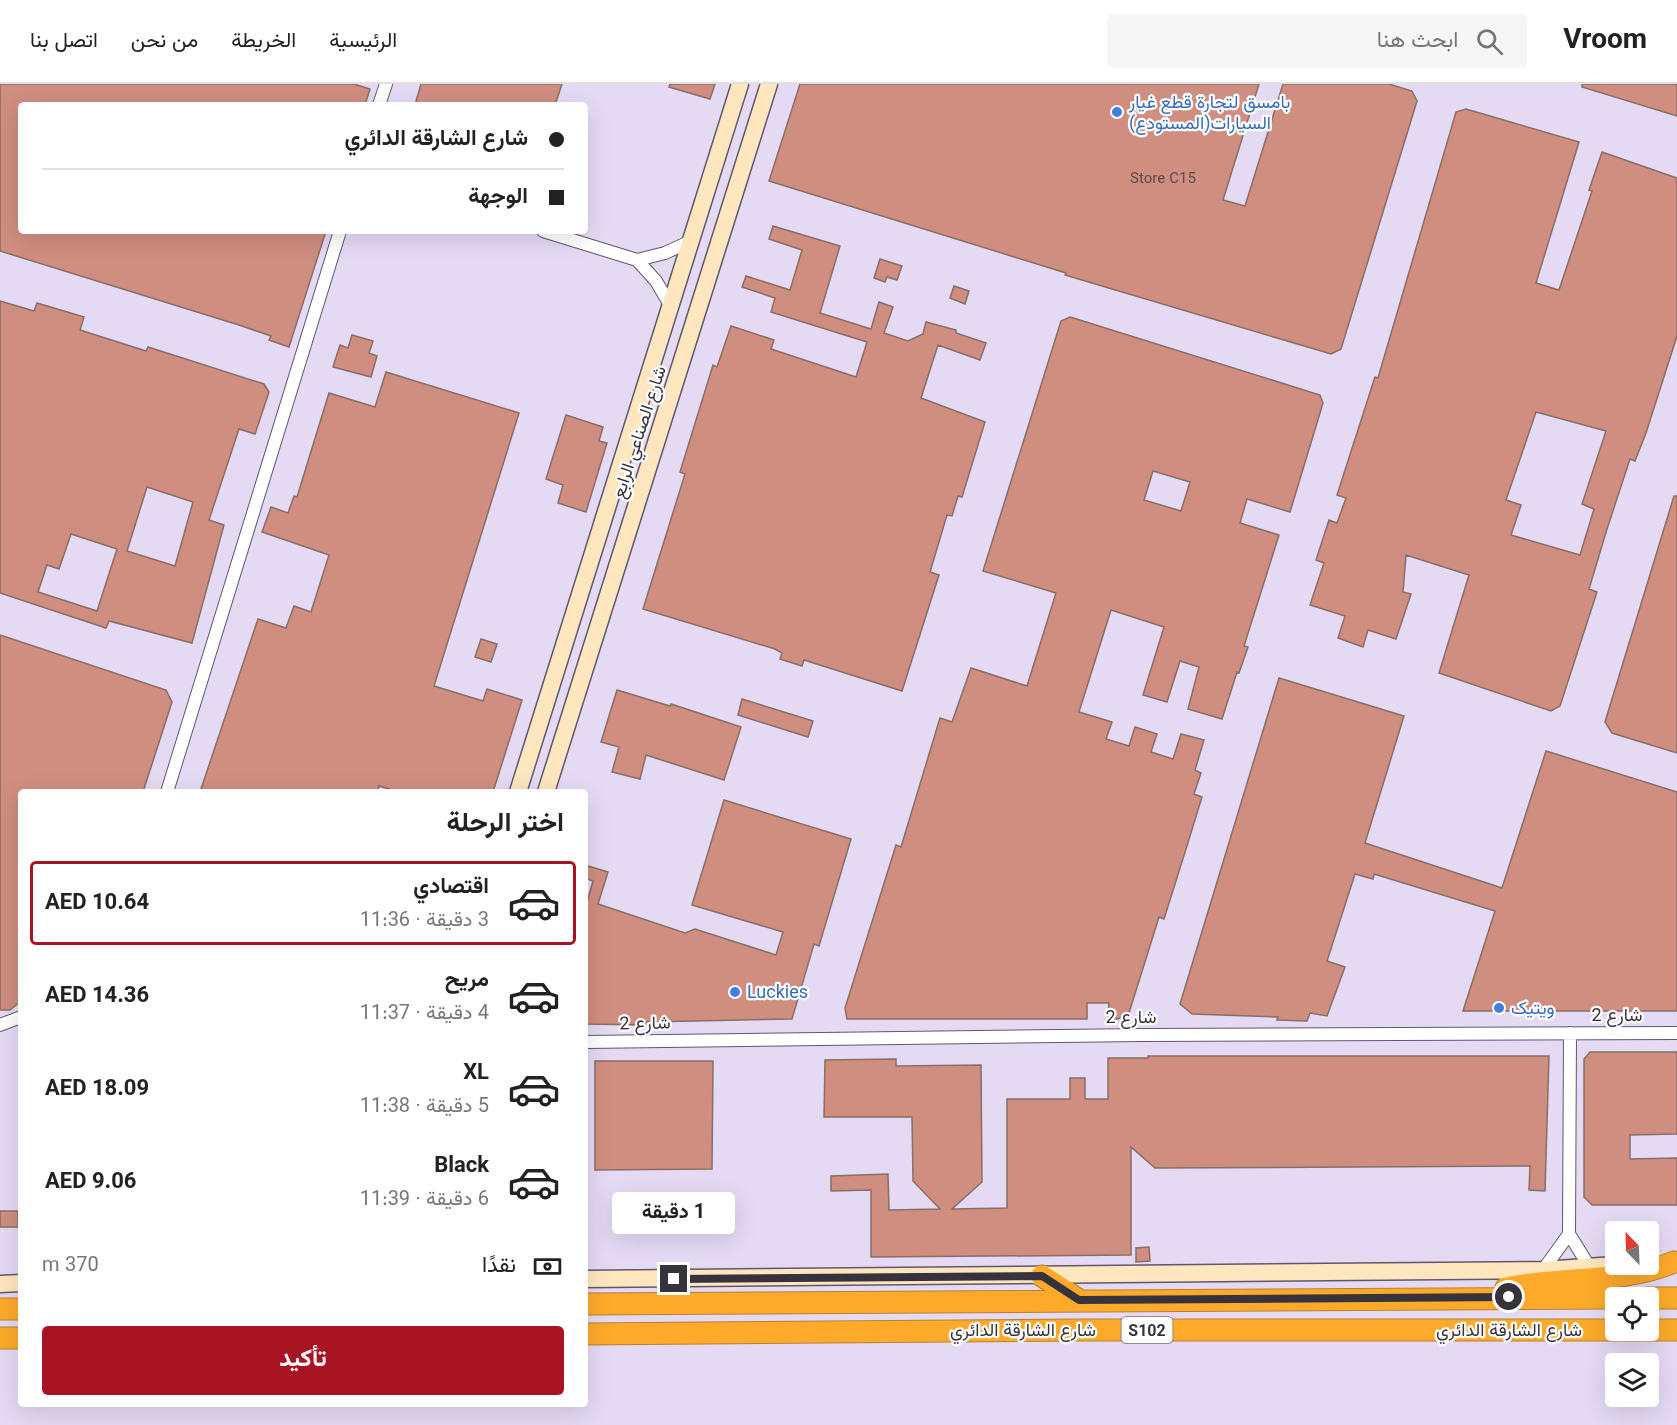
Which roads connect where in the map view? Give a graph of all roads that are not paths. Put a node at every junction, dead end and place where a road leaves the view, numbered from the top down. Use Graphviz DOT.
graph roads {
  1 [pos="386,84"];
  2 [pos="740,84"];
  3 [pos="769,84"];
  4 [pos="381,102"];
  5 [pos="339,234"];
  6 [pos="553,234"];
  7 [pos="692,241"];
  8 [pos="637,260"];
  9 [pos="670,305"];
  10 [pos="168,789"];
  11 [pos="519,789"];
  12 [pos="547,789"];
  13 [pos="18,1018"];
  14 [pos="0,1025"];
  15 [pos="1570,1033"];
  16 [pos="1677,1033"];
  17 [pos="588,1042"];
  18 [pos="1569,1234"];
  19 [pos="1676,1262"];
  20 [pos="1659,1263"];
  21 [pos="1605,1265"];
  22 [pos="1588,1266"];
  23 [pos="1543,1270"];
  24 [pos="1042,1276"];
  25 [pos="588,1279"];
  26 [pos="18,1283"];
  27 [pos="0,1284"];
  28 [pos="1466,1297"];
  29 [pos="1605,1298"];
  30 [pos="1659,1298"];
  31 [pos="1677,1298"];
  32 [pos="1079,1300"];
  33 [pos="588,1304"];
  34 [pos="18,1309"];
  35 [pos="0,1310"];
  36 [pos="1675,1331"];
  37 [pos="588,1334"];
  38 [pos="0,1338"];
  39 [pos="18,1338"];
  1 -- 4 [label="street"];
  2 -- 7 [label="main road, شارع الصناعي الرابع"];
  3 -- 12 [label="main road, شارع الصناعي الرابع"];
  5 -- 10 [label="street"];
  6 -- 8 [label="street"];
  7 -- 8 [label="street"];
  7 -- 9 [label="main road, شارع الصناعي الرابع"];
  8 -- 9 [label="street"];
  9 -- 11 [label="main road, شارع الصناعي الرابع"];
  13 -- 14 [label="street"];
  15 -- 16 [label="street, شارع 2"];
  15 -- 17 [label="street, شارع 2"];
  15 -- 18 [label="street"];
  18 -- 22 [label="street"];
  18 -- 23 [label="street"];
  19 -- 20 [label="main road"];
  19 -- 28 [label="highway"];
  21 -- 22 [label="main road"];
  22 -- 23 [label="main road"];
  23 -- 24 [label="main road"];
  24 -- 25 [label="main road"];
  24 -- 32 [label="highway"];
  26 -- 27 [label="main road"];
  28 -- 29 [label="highway, شارع الشارقة الدائري / S102"];
  28 -- 32 [label="highway, شارع الشارقة الدائري / S102"];
  30 -- 31 [label="highway"];
  32 -- 33 [label="highway, شارع الشارقة الدائري / S102"];
  34 -- 35 [label="highway"];
  36 -- 37 [label="highway, شارع الشارقة الدائري / S102"];
  38 -- 39 [label="highway"];
}
